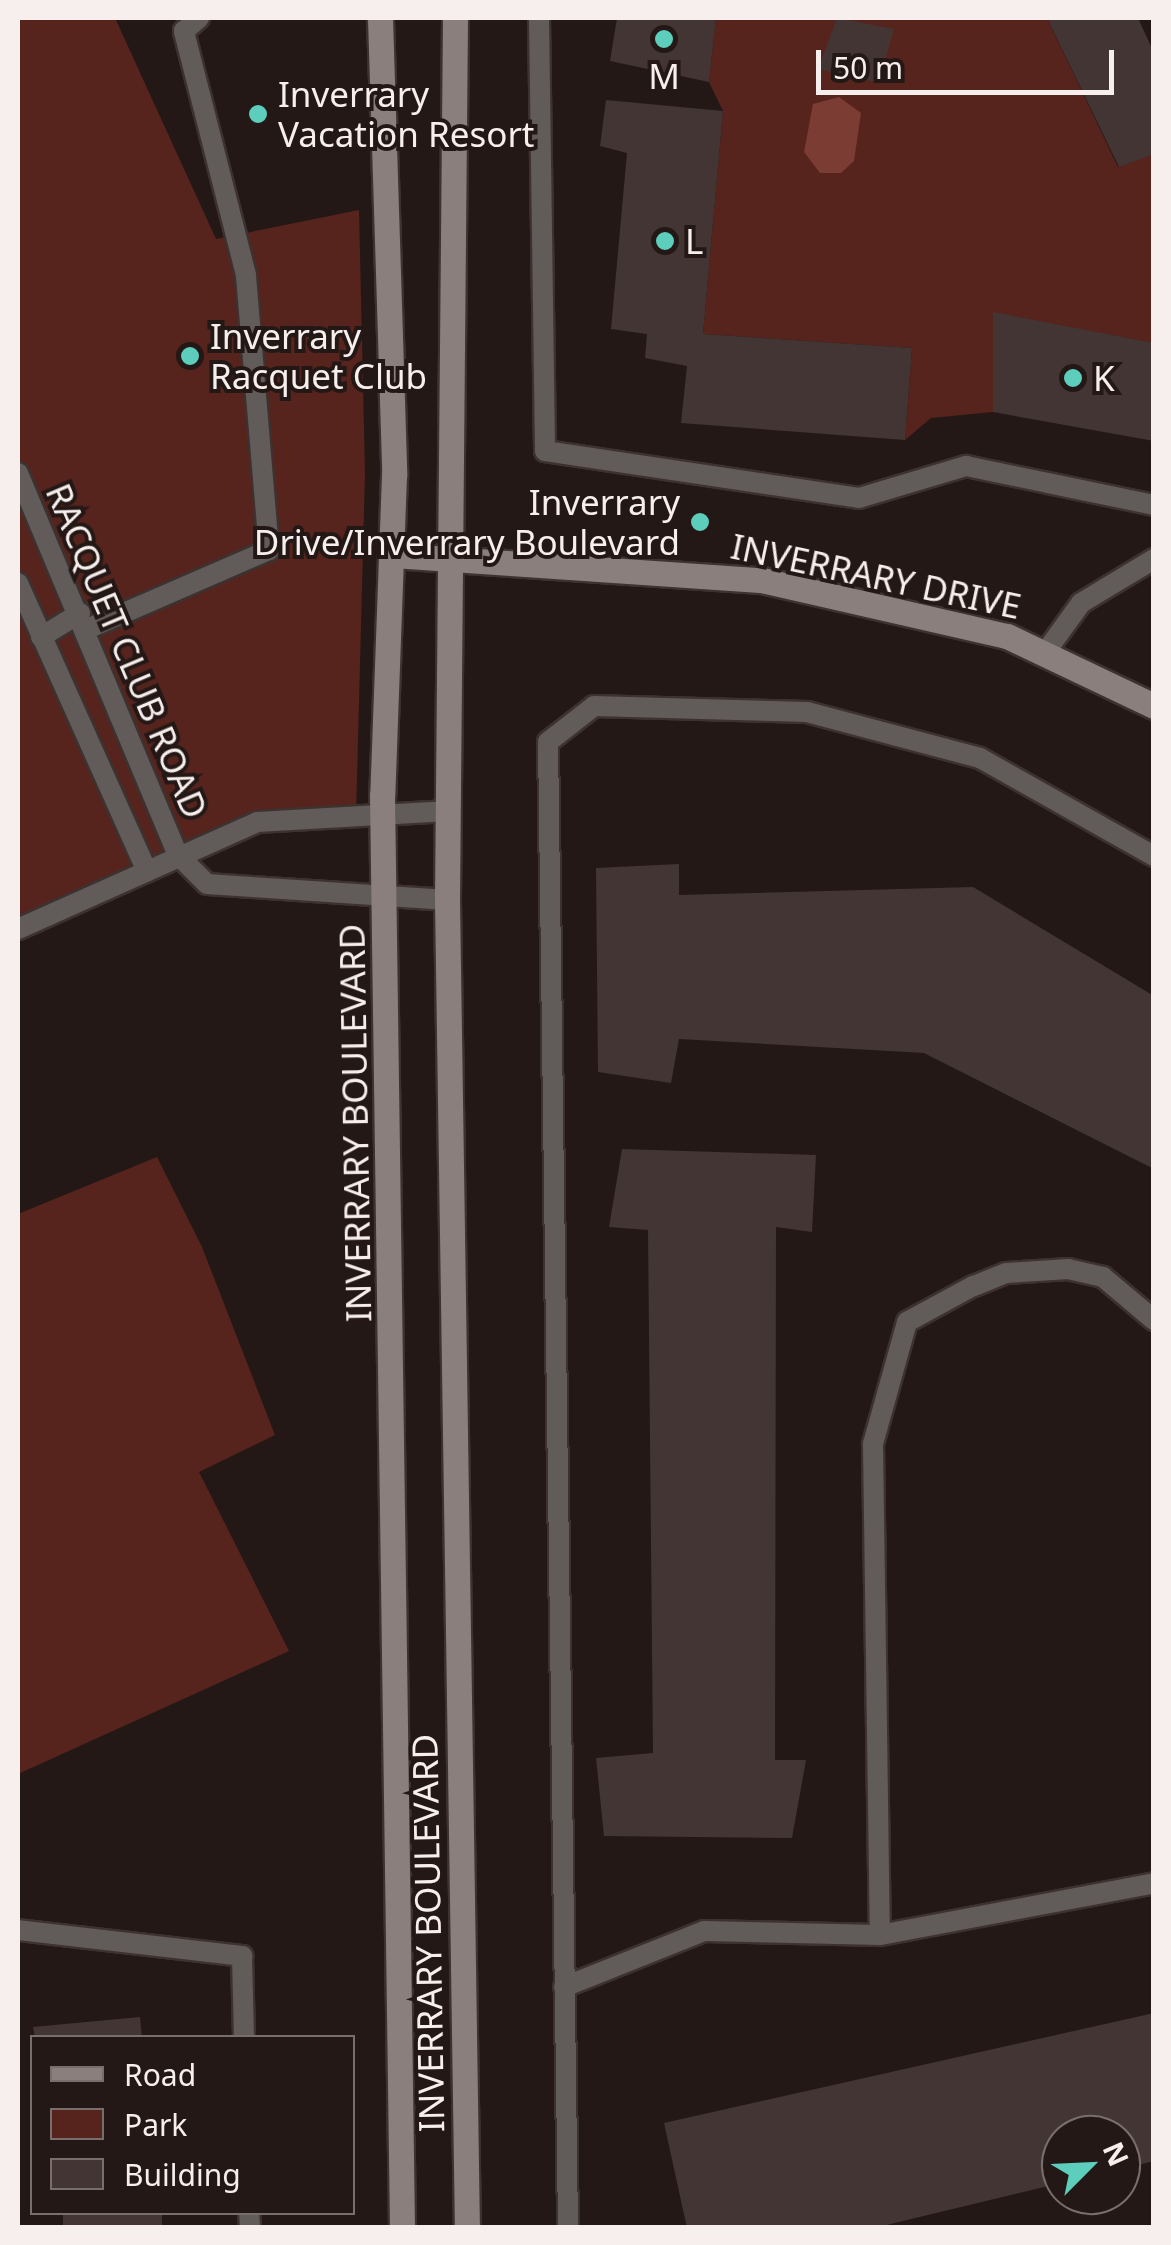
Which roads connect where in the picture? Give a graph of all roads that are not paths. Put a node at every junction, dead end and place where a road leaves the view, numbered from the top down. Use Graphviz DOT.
graph roads {
  1 [pos="199,18"];
  2 [pos="380,18"];
  3 [pos="455,18"];
  4 [pos="540,18"];
  5 [pos="18,473"];
  6 [pos="1154,505"];
  7 [pos="391,555"];
  8 [pos="452,555"];
  9 [pos="1154,559"];
  10 [pos="18,584"];
  11 [pos="84,621"];
  12 [pos="41,637"];
  13 [pos="1047,650"];
  14 [pos="1154,706"];
  15 [pos="449,811"];
  16 [pos="383,818"];
  17 [pos="177,854"];
  18 [pos="1154,856"];
  19 [pos="147,872"];
  20 [pos="387,899"];
  21 [pos="447,900"];
  22 [pos="18,929"];
  23 [pos="1154,1320"];
  24 [pos="1154,1883"];
  25 [pos="18,1930"];
  26 [pos="880,1935"];
  27 [pos="564,1987"];
  28 [pos="244,2035"];
  29 [pos="402,2228"];
  30 [pos="467,2228"];
  31 [pos="568,2228"];
  1 -- 11 [label="lane"];
  2 -- 7 [label="street, INVERRARY BOULEVARD"];
  3 -- 8 [label="street, INVERRARY BOULEVARD"];
  4 -- 6 [label="lane"];
  5 -- 11 [label="lane, RACQUET CLUB ROAD"];
  7 -- 8 [label="street, INVERRARY DRIVE"];
  7 -- 16 [label="street, INVERRARY BOULEVARD"];
  8 -- 13 [label="street, INVERRARY DRIVE"];
  8 -- 15 [label="street, INVERRARY BOULEVARD"];
  9 -- 13 [label="lane"];
  10 -- 12 [label="lane, RACQUET CLUB ROAD"];
  11 -- 12 [label="lane"];
  11 -- 17 [label="lane, RACQUET CLUB ROAD"];
  12 -- 19 [label="lane, RACQUET CLUB ROAD"];
  13 -- 14 [label="street, INVERRARY DRIVE"];
  15 -- 16 [label="lane"];
  15 -- 21 [label="street, INVERRARY BOULEVARD"];
  16 -- 17 [label="lane"];
  16 -- 20 [label="street, INVERRARY BOULEVARD"];
  17 -- 19 [label="lane"];
  17 -- 20 [label="lane"];
  18 -- 27 [label="lane"];
  19 -- 22 [label="lane"];
  20 -- 21 [label="lane"];
  20 -- 29 [label="street, INVERRARY BOULEVARD"];
  21 -- 30 [label="street, INVERRARY BOULEVARD"];
  23 -- 26 [label="lane"];
  24 -- 26 [label="lane"];
  25 -- 28 [label="lane"];
  26 -- 27 [label="lane"];
  27 -- 31 [label="lane"];
}
